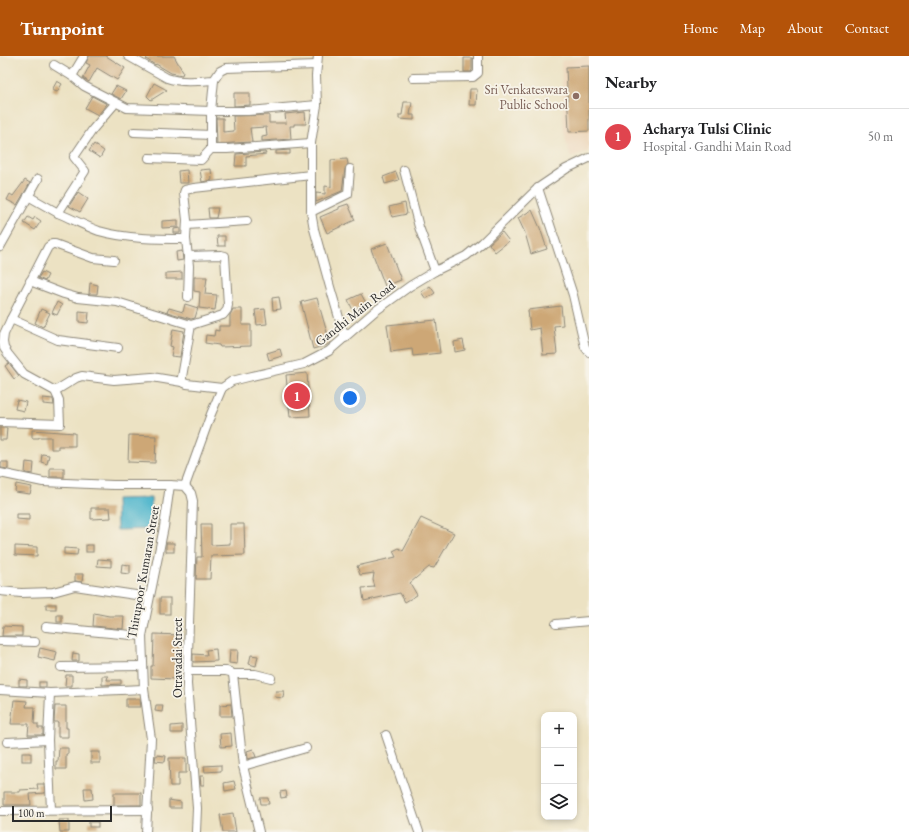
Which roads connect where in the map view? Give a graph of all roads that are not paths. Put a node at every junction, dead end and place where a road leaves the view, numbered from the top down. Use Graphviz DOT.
graph roads {
  1 [pos="84,56"];
  2 [pos="128,56"];
  3 [pos="318,56"];
  4 [pos="478,56"];
  5 [pos="138,59"];
  6 [pos="54,65"];
  7 [pos="317,65"];
  8 [pos="72,76"];
  9 [pos="413,78"];
  10 [pos="214,80"];
  11 [pos="115,102"];
  12 [pos="317,105"];
  13 [pos="211,111"];
  14 [pos="134,132"];
  15 [pos="212,134"];
  16 [pos="311,143"];
  17 [pos="211,149"];
  18 [pos="149,158"];
  19 [pos="589,158"];
  20 [pos="350,169"];
  21 [pos="404,170"];
  22 [pos="311,175"];
  23 [pos="38,179"];
  24 [pos="538,188"];
  25 [pos="28,196"];
  26 [pos="311,212"];
  27 [pos="58,213"];
  28 [pos="246,221"];
  29 [pos="187,225"];
  30 [pos="186,239"];
  31 [pos="0,247"];
  32 [pos="188,256"];
  33 [pos="114,260"];
  34 [pos="435,271"];
  35 [pos="30,281"];
  36 [pos="188,297"];
  37 [pos="10,319"];
  38 [pos="191,325"];
  39 [pos="345,338"];
  40 [pos="118,348"];
  41 [pos="589,352"];
  42 [pos="182,382"];
  43 [pos="222,388"];
  44 [pos="55,391"];
  45 [pos="0,422"];
  46 [pos="0,473"];
  47 [pos="170,484"];
  48 [pos="185,486"];
  49 [pos="0,591"];
  50 [pos="149,597"];
  51 [pos="589,621"];
  52 [pos="556,624"];
  53 [pos="46,627"];
  54 [pos="142,636"];
  55 [pos="0,641"];
  56 [pos="35,642"];
  57 [pos="142,666"];
  58 [pos="61,667"];
  59 [pos="188,671"];
  60 [pos="233,674"];
  61 [pos="271,678"];
  62 [pos="144,689"];
  63 [pos="0,690"];
  64 [pos="50,693"];
  65 [pos="386,735"];
  66 [pos="48,740"];
  67 [pos="8,742"];
  68 [pos="306,748"];
  69 [pos="243,766"];
  70 [pos="51,810"];
  71 [pos="148,810"];
  72 [pos="0,811"];
  73 [pos="146,832"];
  74 [pos="196,832"];
  75 [pos="259,832"];
  76 [pos="419,832"];
  1 -- 8 [label="street"];
  2 -- 5 [label="street"];
  3 -- 7 [label="street"];
  4 -- 9 [label="street"];
  5 -- 10 [label="street"];
  6 -- 8 [label="street"];
  7 -- 10 [label="street"];
  7 -- 12 [label="street"];
  8 -- 11 [label="street"];
  10 -- 13 [label="street"];
  11 -- 13 [label="street"];
  11 -- 27 [label="street"];
  12 -- 13 [label="street"];
  12 -- 16 [label="street"];
  13 -- 15 [label="street"];
  14 -- 15 [label="street"];
  15 -- 17 [label="street"];
  16 -- 17 [label="street"];
  16 -- 22 [label="street"];
  17 -- 18 [label="street"];
  19 -- 24 [label="street, Gandhi Main Road"];
  20 -- 26 [label="street"];
  21 -- 34 [label="street"];
  22 -- 26 [label="street"];
  22 -- 29 [label="street"];
  23 -- 25 [label="street"];
  24 -- 34 [label="street, Gandhi Main Road"];
  24 -- 41 [label="street"];
  25 -- 27 [label="street"];
  25 -- 31 [label="street"];
  26 -- 39 [label="street"];
  27 -- 30 [label="street"];
  28 -- 29 [label="street"];
  29 -- 30 [label="street"];
  30 -- 32 [label="street"];
  32 -- 36 [label="street"];
  32 -- 38 [label="street"];
  33 -- 35 [label="street"];
  34 -- 39 [label="street, Gandhi Main Road"];
  35 -- 37 [label="street"];
  35 -- 38 [label="street"];
  37 -- 40 [label="street"];
  37 -- 44 [label="street"];
  38 -- 42 [label="street"];
  39 -- 43 [label="street, Gandhi Main Road"];
  42 -- 43 [label="street"];
  42 -- 44 [label="street"];
  43 -- 48 [label="street"];
  44 -- 45 [label="street"];
  46 -- 47 [label="street"];
  47 -- 48 [label="street"];
  47 -- 50 [label="street, Thirupoor Kumaran Street"];
  48 -- 59 [label="street, Otravadai Street"];
  49 -- 50 [label="street"];
  50 -- 54 [label="street, Thirupoor Kumaran Street"];
  51 -- 52 [label="street"];
  53 -- 54 [label="street"];
  54 -- 57 [label="street, Thirupoor Kumaran Street"];
  55 -- 56 [label="street"];
  57 -- 58 [label="street"];
  57 -- 62 [label="street, Thirupoor Kumaran Street"];
  59 -- 60 [label="street"];
  59 -- 74 [label="street, Otravadai Street"];
  60 -- 61 [label="street"];
  60 -- 69 [label="street"];
  62 -- 64 [label="street"];
  62 -- 71 [label="street, Thirupoor Kumaran Street"];
  63 -- 64 [label="street"];
  64 -- 66 [label="street"];
  65 -- 76 [label="street"];
  66 -- 67 [label="street"];
  66 -- 70 [label="street"];
  68 -- 69 [label="street"];
  69 -- 75 [label="street"];
  70 -- 71 [label="street"];
  70 -- 72 [label="street"];
  71 -- 73 [label="street, Thirupoor Kumaran Street"];
}
